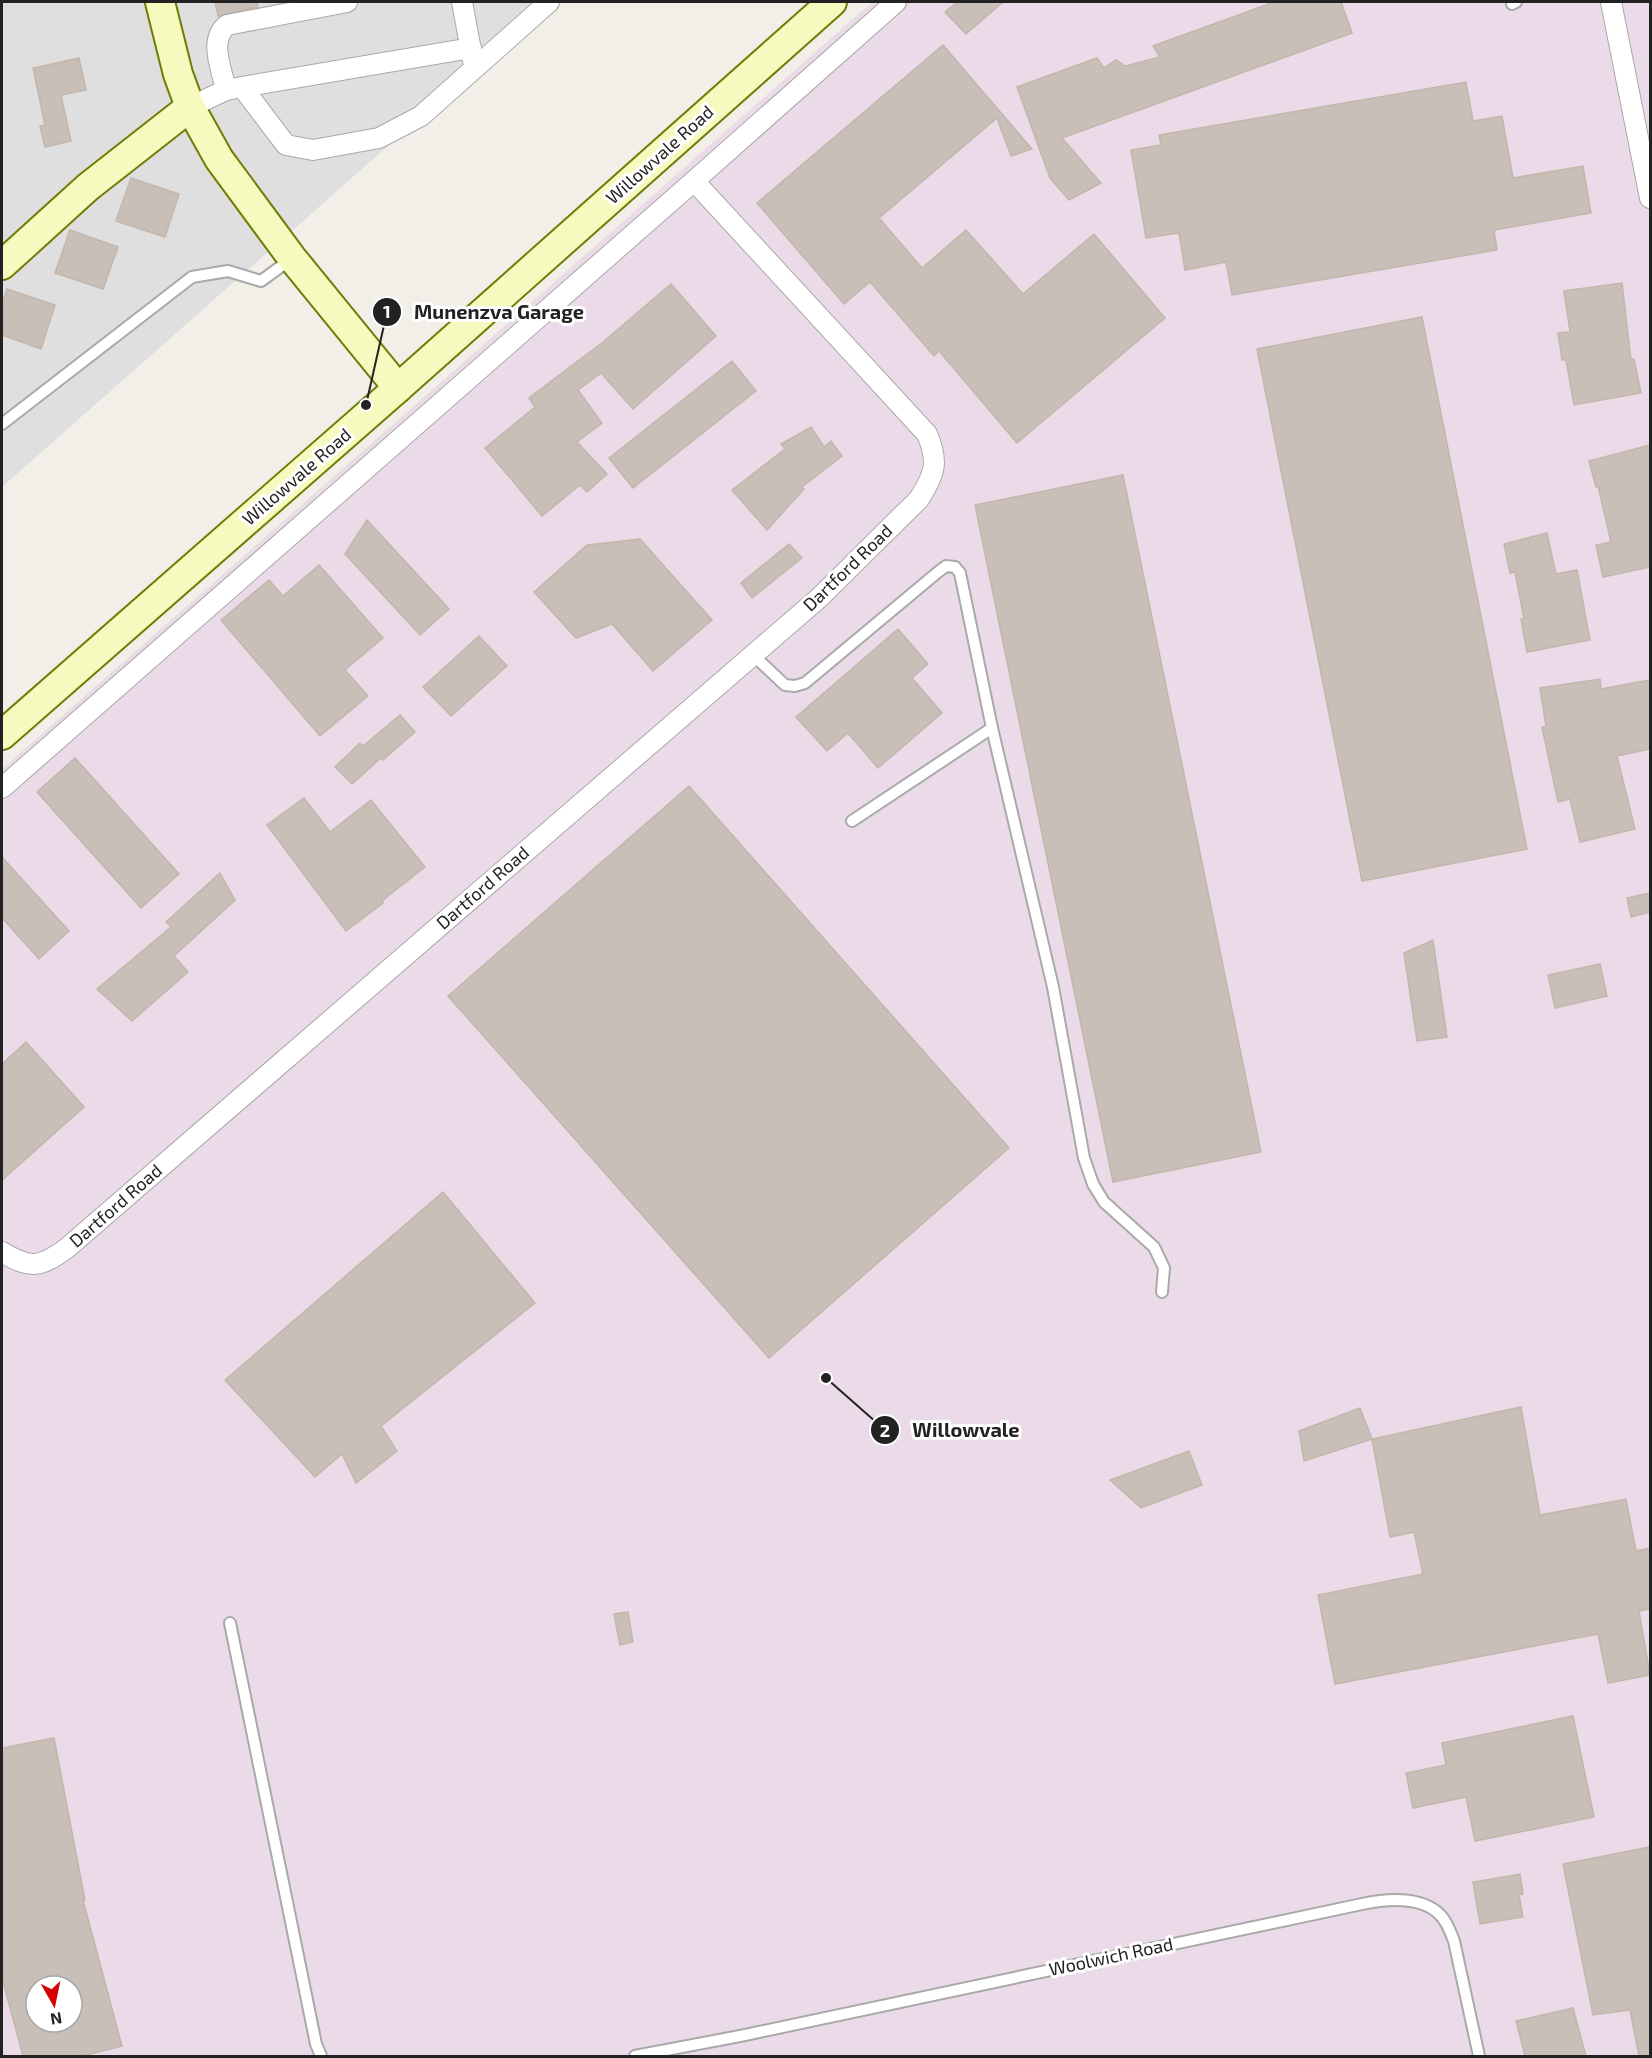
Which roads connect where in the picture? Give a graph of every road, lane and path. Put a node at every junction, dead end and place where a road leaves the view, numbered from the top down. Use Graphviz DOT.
graph roads {
  1 [pos="160,2"];
  2 [pos="347,2"];
  3 [pos="462,2"];
  4 [pos="549,2"];
  5 [pos="832,2"];
  6 [pos="896,2"];
  7 [pos="1611,2"];
  8 [pos="473,58"];
  9 [pos="234,88"];
  10 [pos="190,107"];
  11 [pos="1644,132"];
  12 [pos="694,181"];
  13 [pos="1650,198"];
  14 [pos="292,258"];
  15 [pos="2,265"];
  16 [pos="398,388"];
  17 [pos="2,424"];
  18 [pos="753,655"];
  19 [pos="992,728"];
  20 [pos="2,735"];
  21 [pos="2,788"];
  22 [pos="852,821"];
  23 [pos="2,1252"];
  24 [pos="1162,1292"];
  25 [pos="230,1623"];
  26 [pos="321,2056"];
  27 [pos="635,2056"];
  28 [pos="1479,2056"];
  1 -- 10 [label="main road"];
  2 -- 9 [label="street"];
  3 -- 8 [label="street"];
  4 -- 8 [label="street"];
  5 -- 16 [label="main road, Willowvale Road"];
  6 -- 12 [label="street"];
  7 -- 11 [label="street"];
  8 -- 9 [label="street"];
  8 -- 9 [label="street"];
  9 -- 10 [label="street"];
  10 -- 14 [label="main road"];
  10 -- 15 [label="main road"];
  11 -- 13 [label="street"];
  12 -- 18 [label="street, Dartford Road"];
  12 -- 21 [label="street"];
  14 -- 16 [label="main road"];
  14 -- 17 [label="lane"];
  16 -- 20 [label="main road, Willowvale Road"];
  18 -- 19 [label="lane"];
  18 -- 23 [label="street, Dartford Road"];
  19 -- 22 [label="lane"];
  19 -- 24 [label="lane"];
  25 -- 26 [label="lane"];
  27 -- 28 [label="lane, Woolwich Road"];
}
